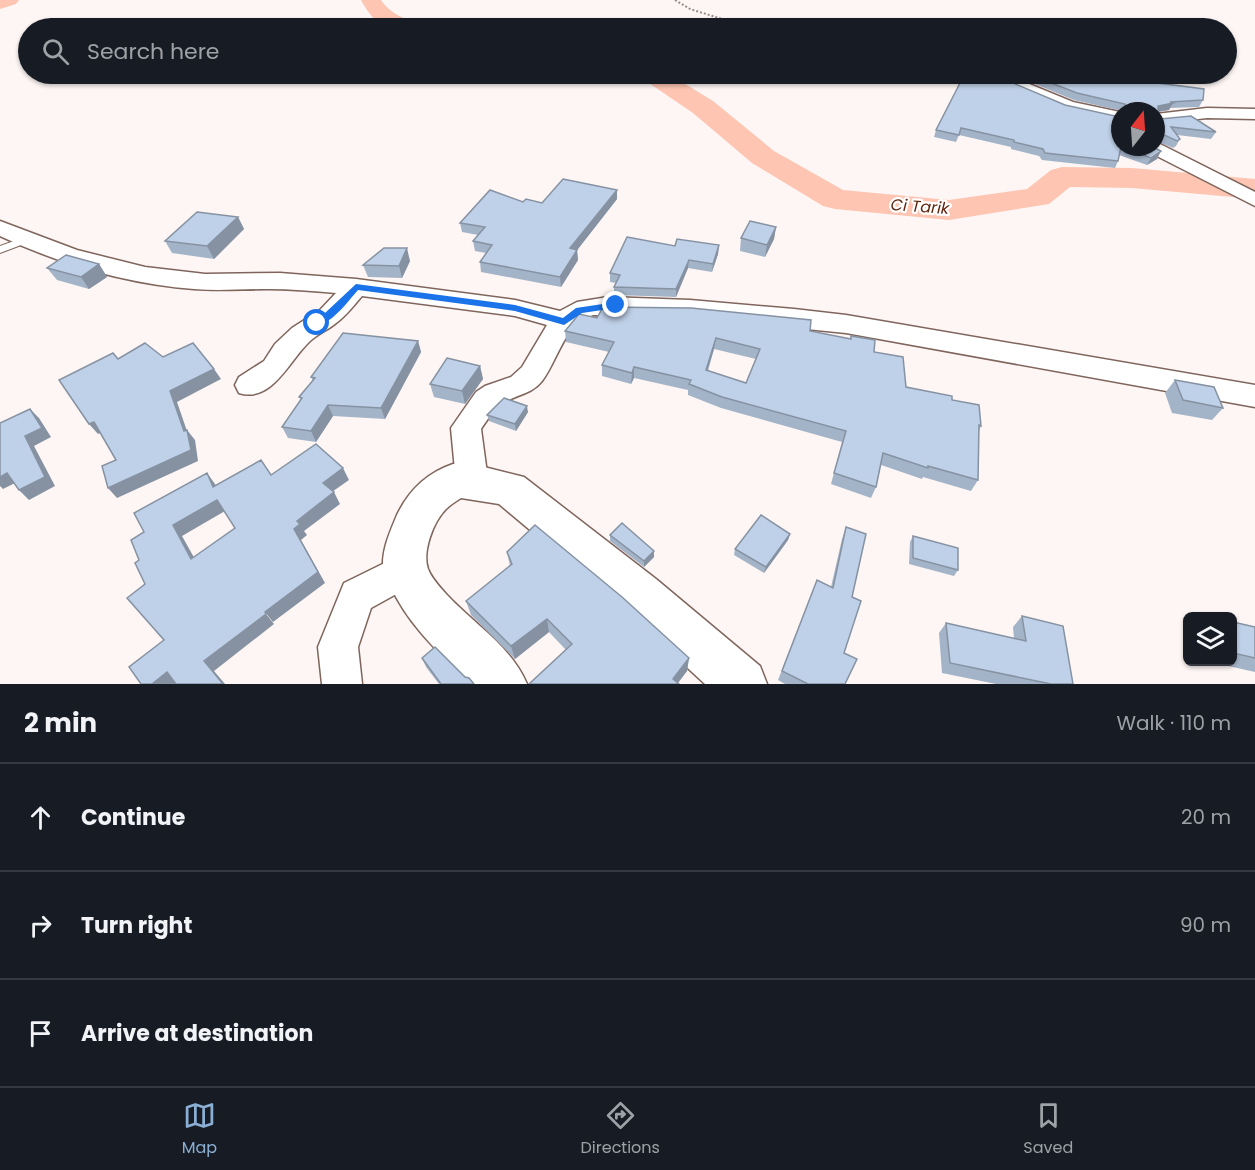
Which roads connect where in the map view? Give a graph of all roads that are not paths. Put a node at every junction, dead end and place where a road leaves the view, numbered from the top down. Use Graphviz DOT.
graph roads {
  1 [pos="1017,84"];
  2 [pos="1076,108"];
  3 [pos="1255,114"];
  4 [pos="1111,115"];
  5 [pos="1165,118"];
  6 [pos="1111,131"];
  7 [pos="1165,152"];
  8 [pos="1255,200"];
  9 [pos="0,228"];
  10 [pos="25,240"];
  11 [pos="0,250"];
  12 [pos="356,287"];
  13 [pos="564,322"];
  14 [pos="249,385"];
  15 [pos="1255,396"];
  16 [pos="472,481"];
  17 [pos="405,570"];
  18 [pos="342,684"];
  19 [pos="502,684"];
  20 [pos="742,684"];
  1 -- 2 [label="street"];
  2 -- 4 [label="street"];
  2 -- 6 [label="street"];
  3 -- 5 [label="street"];
  7 -- 8 [label="street"];
  9 -- 10 [label="street"];
  10 -- 11 [label="lane"];
  10 -- 12 [label="street"];
  12 -- 13 [label="street"];
  12 -- 14 [label="street"];
  13 -- 15 [label="street"];
  13 -- 16 [label="street"];
  16 -- 17 [label="street"];
  16 -- 20 [label="street"];
  17 -- 18 [label="street"];
  17 -- 19 [label="street"];
}
